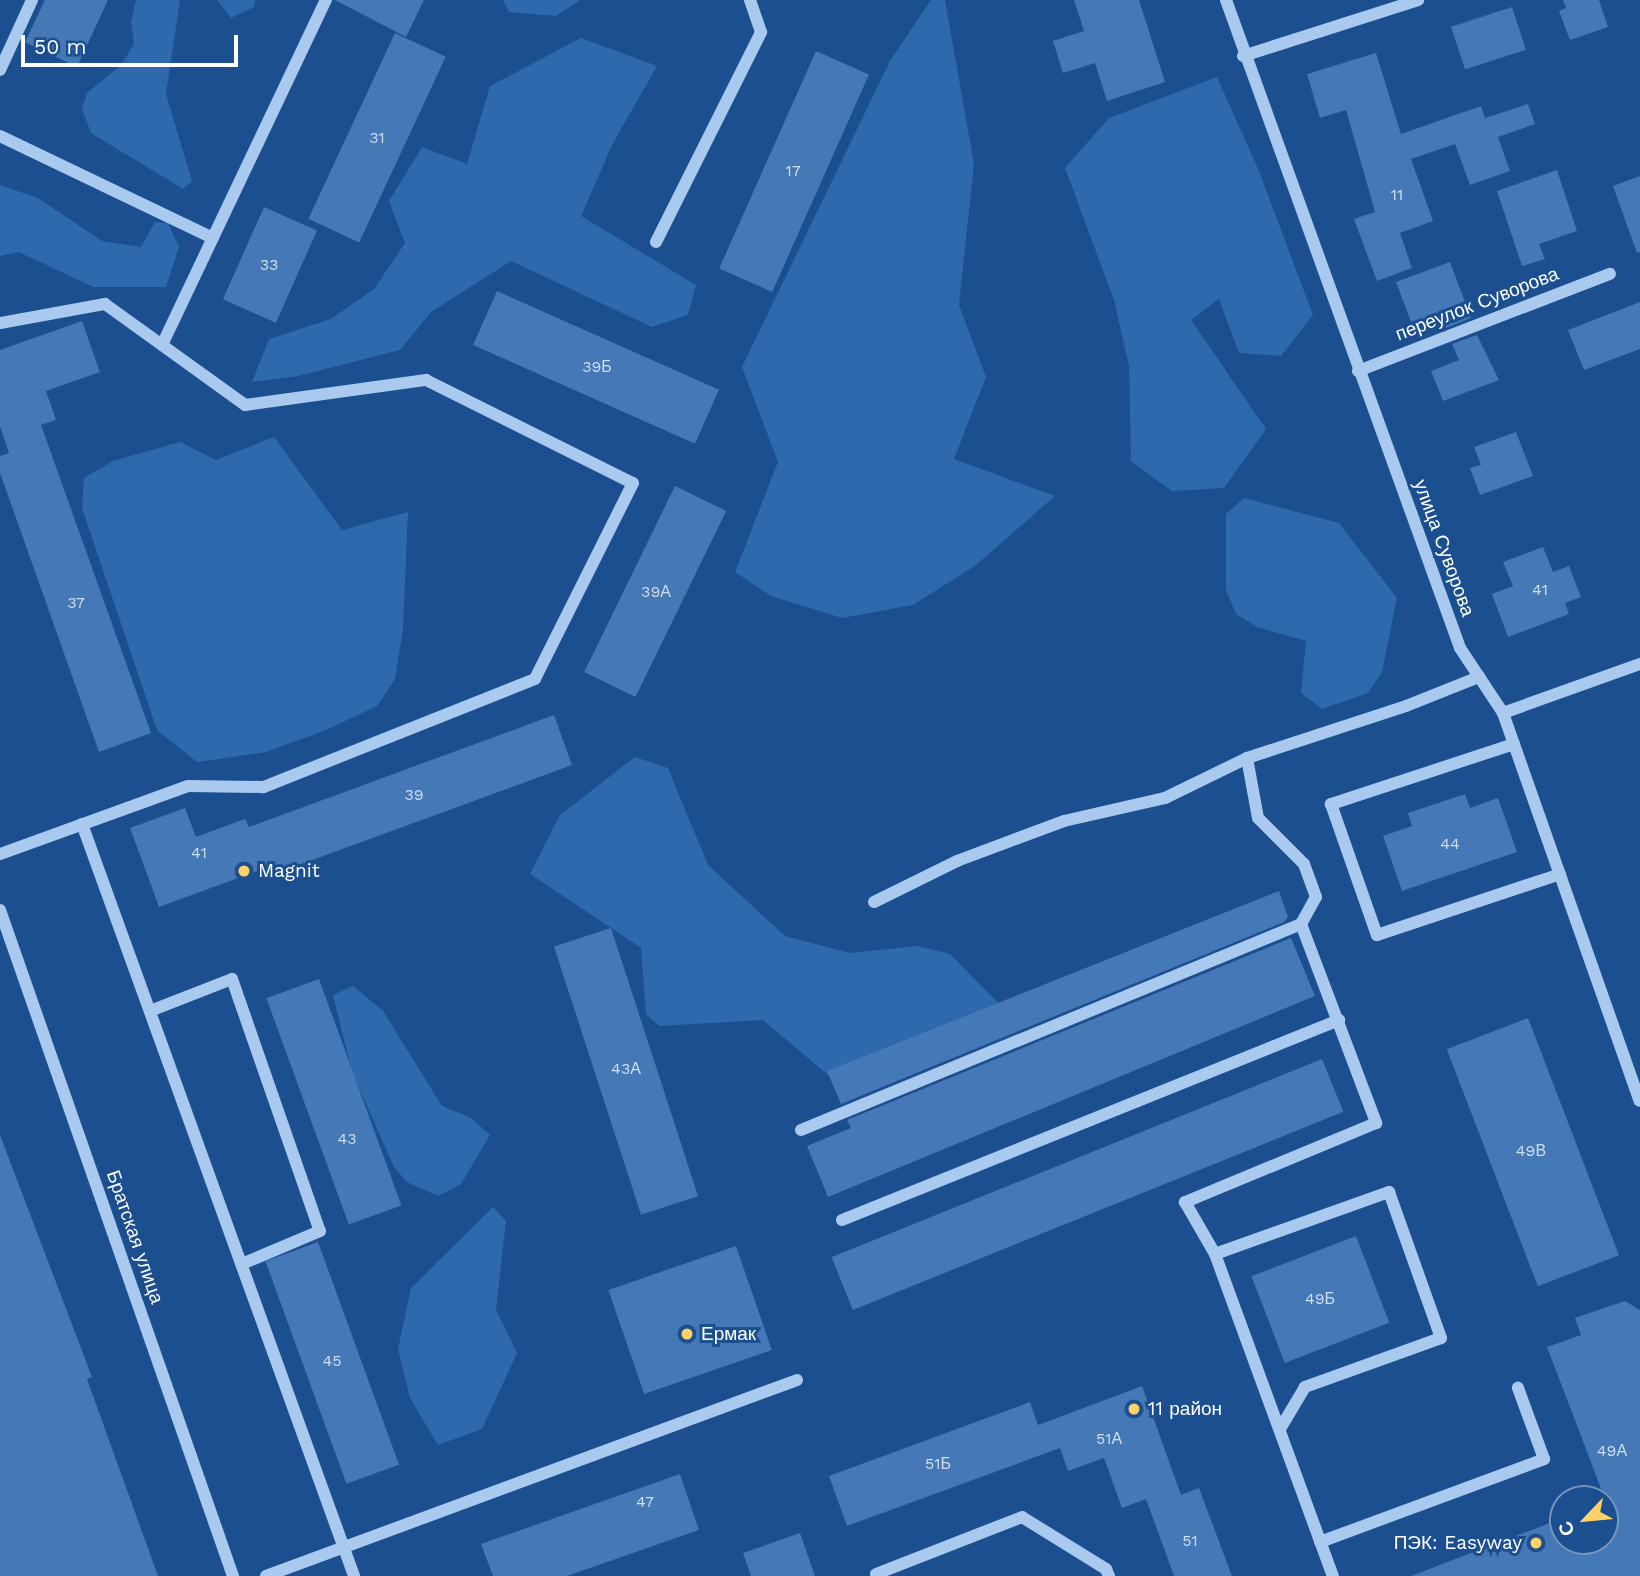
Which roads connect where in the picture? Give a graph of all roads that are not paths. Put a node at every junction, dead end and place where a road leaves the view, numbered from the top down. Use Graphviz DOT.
graph roads {
  1 [pos="32,0"];
  2 [pos="326,0"];
  3 [pos="750,0"];
  4 [pos="1226,0"];
  5 [pos="1419,0"];
  6 [pos="1243,56"];
  7 [pos="0,70"];
  8 [pos="0,136"];
  9 [pos="213,238"];
  10 [pos="656,242"];
  11 [pos="1610,274"];
  12 [pos="0,323"];
  13 [pos="162,345"];
  14 [pos="1358,371"];
  15 [pos="1640,664"];
  16 [pos="1479,677"];
  17 [pos="1503,713"];
  18 [pos="1514,744"];
  19 [pos="1247,758"];
  20 [pos="82,824"];
  21 [pos="0,854"];
  22 [pos="1560,874"];
  23 [pos="874,902"];
  24 [pos="0,910"];
  25 [pos="1301,924"];
  26 [pos="149,1011"];
  27 [pos="1339,1020"];
  28 [pos="1640,1101"];
  29 [pos="801,1130"];
  30 [pos="842,1220"];
  31 [pos="1215,1254"];
  32 [pos="242,1264"];
  33 [pos="797,1380"];
  34 [pos="1518,1388"];
  35 [pos="1280,1429"];
  36 [pos="1320,1542"];
  37 [pos="344,1547"];
  38 [pos="876,1574"];
  39 [pos="233,1576"];
  40 [pos="266,1576"];
  41 [pos="354,1576"];
  42 [pos="1109,1576"];
  43 [pos="1333,1576"];
  1 -- 7 [label="street"];
  2 -- 9 [label="street"];
  3 -- 10 [label="street"];
  4 -- 6 [label="street, улица Суворова"];
  5 -- 6 [label="street"];
  6 -- 14 [label="street, улица Суворова"];
  8 -- 9 [label="street"];
  9 -- 13 [label="street"];
  11 -- 14 [label="street, переулок Суворова"];
  12 -- 13 [label="street"];
  13 -- 20 [label="street"];
  14 -- 16 [label="street, улица Суворова"];
  15 -- 17 [label="street"];
  16 -- 17 [label="street, улица Суворова"];
  16 -- 19 [label="street"];
  17 -- 18 [label="street, улица Суворова"];
  18 -- 22 [label="street, улица Суворова"];
  18 -- 22 [label="street"];
  19 -- 23 [label="street"];
  19 -- 25 [label="street"];
  20 -- 21 [label="street"];
  20 -- 26 [label="street"];
  22 -- 28 [label="street, улица Суворова"];
  24 -- 39 [label="street, Братская улица"];
  25 -- 27 [label="street"];
  25 -- 29 [label="street"];
  26 -- 32 [label="street"];
  26 -- 32 [label="street"];
  27 -- 30 [label="street"];
  27 -- 31 [label="street"];
  31 -- 35 [label="street"];
  31 -- 35 [label="street"];
  32 -- 37 [label="street"];
  33 -- 37 [label="street"];
  34 -- 36 [label="street"];
  35 -- 36 [label="street"];
  36 -- 43 [label="street"];
  37 -- 40 [label="street"];
  37 -- 41 [label="street"];
  38 -- 42 [label="street"];
}
